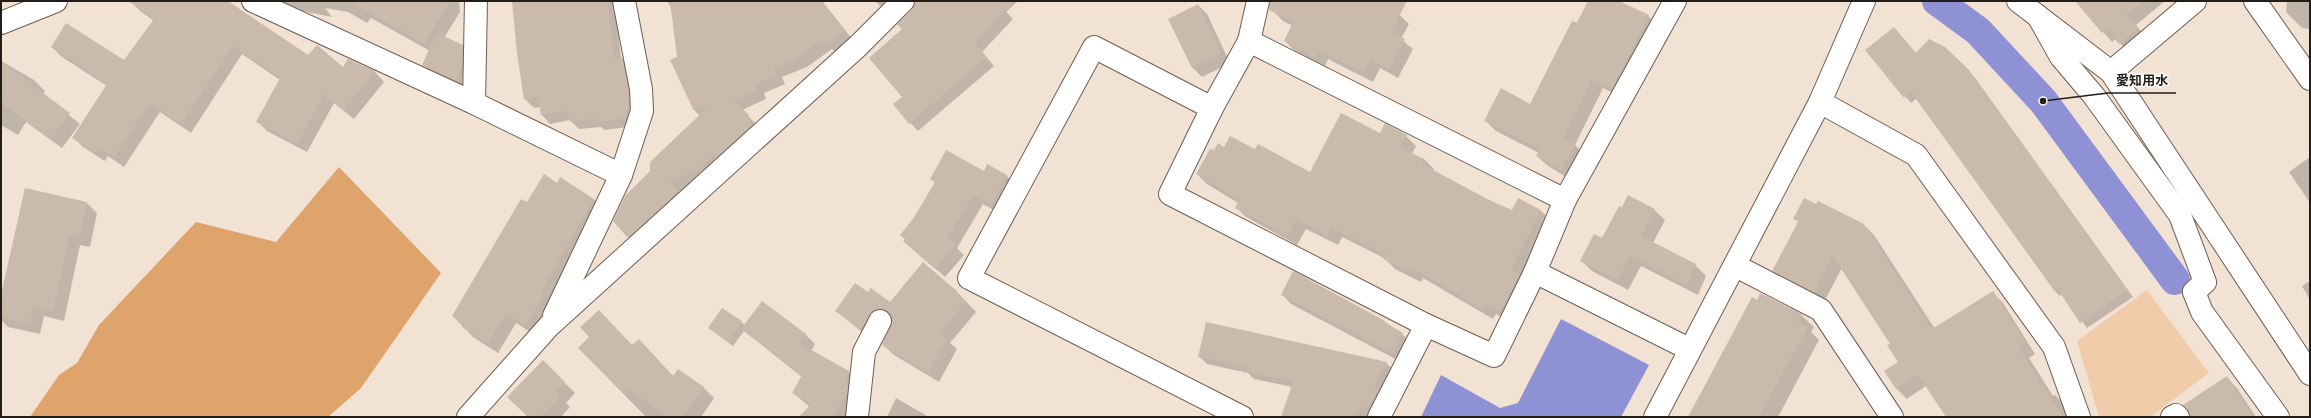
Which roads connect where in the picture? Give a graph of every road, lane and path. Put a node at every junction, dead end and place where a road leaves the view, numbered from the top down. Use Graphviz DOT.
graph roads {
  1 [pos="56,1"];
  2 [pos="252,1"];
  3 [pos="476,1"];
  4 [pos="624,1"];
  5 [pos="903,1"];
  6 [pos="1258,1"];
  7 [pos="1675,1"];
  8 [pos="1864,1"];
  9 [pos="2018,1"];
  10 [pos="2195,1"];
  11 [pos="2255,1"];
  12 [pos="2038,16"];
  13 [pos="1,23"];
  14 [pos="1249,41"];
  15 [pos="2111,72"];
  16 [pos="2310,79"];
  17 [pos="1820,102"];
  18 [pos="474,103"];
  19 [pos="1212,108"];
  20 [pos="621,175"];
  21 [pos="1566,200"];
  22 [pos="1736,266"];
  23 [pos="1535,272"];
  24 [pos="880,321"];
  25 [pos="1426,325"];
  26 [pos="549,326"];
  27 [pos="1689,349"];
  28 [pos="2310,374"];
  29 [pos="468,417"];
  30 [pos="857,417"];
  31 [pos="1242,417"];
  32 [pos="1379,417"];
  33 [pos="1655,417"];
  34 [pos="1892,417"];
  35 [pos="2079,417"];
  36 [pos="2172,417"];
  37 [pos="2178,417"];
  38 [pos="2278,417"];
  1 -- 13 [label="street"];
  2 -- 18 [label="street"];
  3 -- 18 [label="street"];
  4 -- 20 [label="street"];
  5 -- 26 [label="street"];
  6 -- 14 [label="street"];
  7 -- 21 [label="street"];
  8 -- 17 [label="street"];
  9 -- 12 [label="street"];
  10 -- 15 [label="street"];
  11 -- 16 [label="street"];
  12 -- 15 [label="street"];
  12 -- 38 [label="street"];
  14 -- 19 [label="street"];
  14 -- 21 [label="street"];
  15 -- 28 [label="street"];
  17 -- 22 [label="street"];
  17 -- 35 [label="street"];
  18 -- 20 [label="street"];
  19 -- 25 [label="street"];
  19 -- 31 [label="street"];
  20 -- 26 [label="street"];
  21 -- 23 [label="street"];
  22 -- 27 [label="street"];
  22 -- 34 [label="street"];
  23 -- 25 [label="street"];
  23 -- 27 [label="street"];
  24 -- 30 [label="street"];
  25 -- 32 [label="street"];
  26 -- 29 [label="street"];
  27 -- 33 [label="street"];
  36 -- 37 [label="street"];
}
